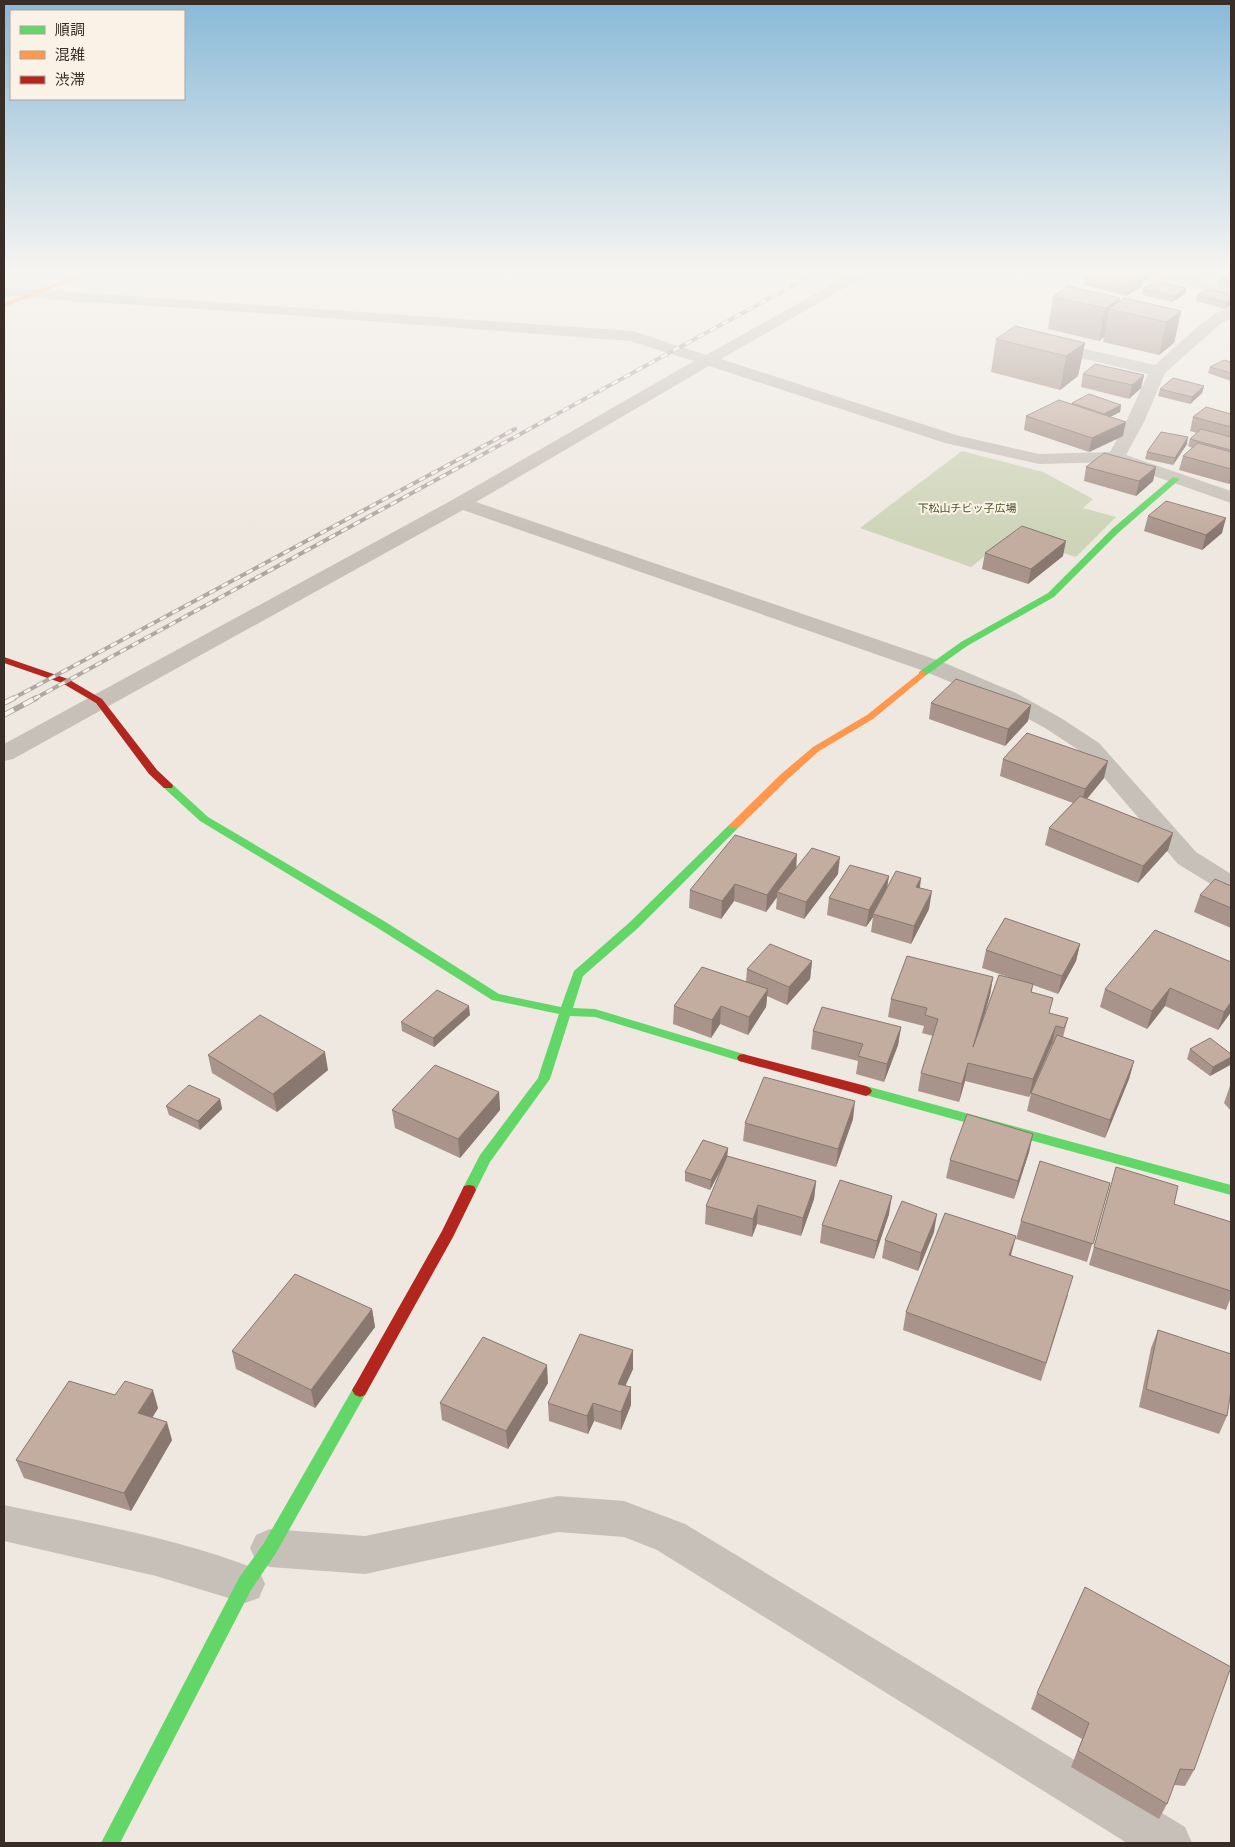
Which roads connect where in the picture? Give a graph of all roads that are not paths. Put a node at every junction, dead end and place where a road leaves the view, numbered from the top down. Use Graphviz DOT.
graph roads {
  1 [pos="706,361"];
  2 [pos="712,361"];
  3 [pos="1116,361"];
  4 [pos="1169,361"];
  5 [pos="1158,371"];
  6 [pos="1116,457"];
  7 [pos="1176,479"];
  8 [pos="1231,497"];
  9 [pos="461,503"];
  10 [pos="4,660"];
  11 [pos="932,666"];
  12 [pos="99,701"];
  13 [pos="4,754"];
  14 [pos="1231,885"];
  15 [pos="567,1012"];
  16 [pos="1231,1190"];
  17 [pos="4,1523"];
  18 [pos="270,1548"];
  19 [pos="245,1584"];
  20 [pos="110,1843"];
  21 [pos="1168,1843"];
  1 -- 9 [label="street"];
  2 -- 6 [label="street"];
  3 -- 5 [label="street"];
  4 -- 5 [label="street"];
  5 -- 6 [label="street"];
  6 -- 7 [label="street"];
  7 -- 8 [label="street"];
  7 -- 11 [label="street"];
  9 -- 11 [label="street"];
  9 -- 12 [label="street"];
  10 -- 12 [label="street"];
  11 -- 14 [label="street"];
  11 -- 15 [label="street"];
  12 -- 13 [label="street"];
  12 -- 15 [label="street"];
  15 -- 16 [label="street"];
  15 -- 18 [label="street"];
  17 -- 19 [label="street"];
  18 -- 19 [label="street"];
  18 -- 21 [label="street"];
  19 -- 20 [label="street"];
}
